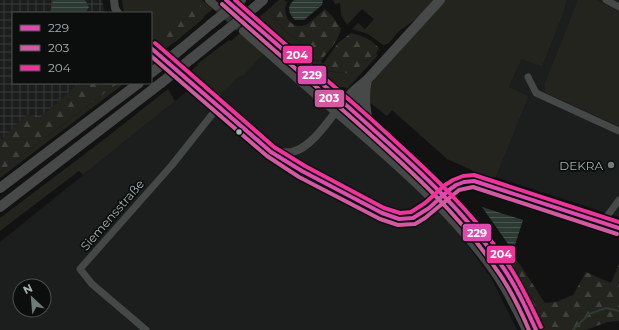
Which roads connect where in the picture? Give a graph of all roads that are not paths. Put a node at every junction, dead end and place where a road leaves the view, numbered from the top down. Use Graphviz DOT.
graph roads {
  1 [pos="114,0"];
  2 [pos="209,0"];
  3 [pos="241,0"];
  4 [pos="440,0"];
  5 [pos="606,0"];
  6 [pos="259,3"];
  7 [pos="216,6"];
  8 [pos="619,7"];
  9 [pos="118,12"];
  10 [pos="252,23"];
  11 [pos="244,31"];
  12 [pos="152,49"];
  13 [pos="158,55"];
  14 [pos="152,72"];
  15 [pos="528,77"];
  16 [pos="185,78"];
  17 [pos="367,80"];
  18 [pos="138,84"];
  19 [pos="364,91"];
  20 [pos="346,105"];
  21 [pos="218,107"];
  22 [pos="335,112"];
  23 [pos="369,126"];
  24 [pos="619,131"];
  25 [pos="270,151"];
  26 [pos="292,152"];
  27 [pos="300,170"];
  28 [pos="433,185"];
  29 [pos="454,185"];
  30 [pos="0,188"];
  31 [pos="443,195"];
  32 [pos="619,200"];
  33 [pos="435,203"];
  34 [pos="0,207"];
  35 [pos="602,223"];
  36 [pos="619,228"];
  37 [pos="146,330"];
  38 [pos="526,330"];
  39 [pos="536,330"];
  1 -- 9 [label="main road"];
  2 -- 7 [label="main road"];
  3 -- 14 [label="highway, bridge"];
  4 -- 17 [label="highway"];
  5 -- 8 [label="street"];
  6 -- 34 [label="highway, bridge"];
  10 -- 20 [label="main road"];
  11 -- 22 [label="main road"];
  12 -- 13 [label="main road"];
  15 -- 24 [label="street"];
  16 -- 21 [label="main road"];
  17 -- 19 [label="highway"];
  17 -- 20 [label="highway"];
  18 -- 30 [label="highway"];
  19 -- 20 [label="highway"];
  19 -- 23 [label="highway"];
  20 -- 22 [label="main road"];
  20 -- 23 [label="main road"];
  21 -- 25 [label="main road"];
  21 -- 37 [label="street, Siemensstraße"];
  22 -- 26 [label="main road"];
  22 -- 33 [label="main road"];
  23 -- 28 [label="main road"];
  25 -- 26 [label="main road"];
  25 -- 27 [label="main road"];
  26 -- 27 [label="main road"];
  27 -- 33 [label="main road"];
  28 -- 29 [label="main road"];
  28 -- 31 [label="main road"];
  29 -- 31 [label="main road"];
  29 -- 35 [label="main road"];
  31 -- 33 [label="main road"];
  31 -- 39 [label="main road"];
  32 -- 35 [label="street"];
  33 -- 38 [label="main road"];
  35 -- 36 [label="main road"];
}
